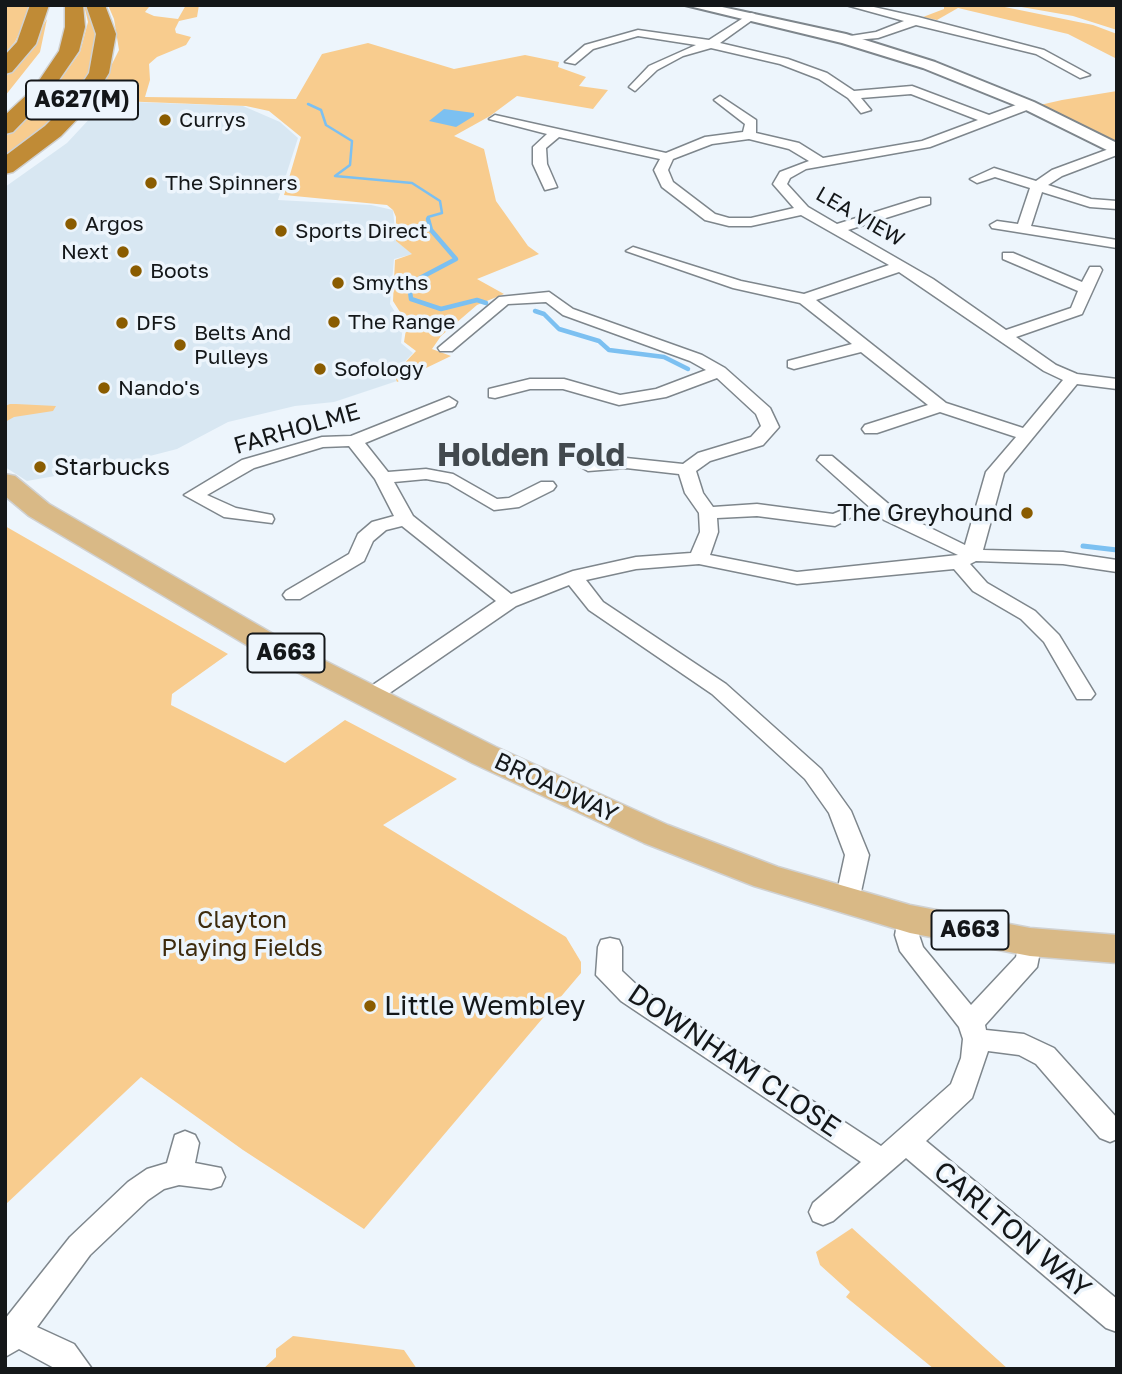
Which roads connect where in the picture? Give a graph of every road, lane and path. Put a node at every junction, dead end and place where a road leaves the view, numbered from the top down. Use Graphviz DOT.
graph roads {
  1 [pos="40,5"];
  2 [pos="57,5"];
  3 [pos="74,5"];
  4 [pos="95,5"];
  5 [pos="692,5"];
  6 [pos="850,5"];
  7 [pos="751,16"];
  8 [pos="918,20"];
  9 [pos="879,42"];
  10 [pos="710,44"];
  11 [pos="571,62"];
  12 [pos="5,68"];
  13 [pos="1085,76"];
  14 [pos="635,87"];
  15 [pos="852,95"];
  16 [pos="720,100"];
  17 [pos="1028,105"];
  18 [pos="5,108"];
  19 [pos="865,110"];
  20 [pos="495,119"];
  21 [pos="987,119"];
  22 [pos="5,127"];
  23 [pos="557,132"];
  24 [pos="749,135"];
  25 [pos="1117,150"];
  26 [pos="668,156"];
  27 [pos="820,162"];
  28 [pos="5,167"];
  29 [pos="977,179"];
  30 [pos="1037,186"];
  31 [pos="550,187"];
  32 [pos="925,201"];
  33 [pos="1117,205"];
  34 [pos="803,210"];
  35 [pos="997,225"];
  36 [pos="835,229"];
  37 [pos="1023,230"];
  38 [pos="1117,244"];
  39 [pos="633,251"];
  40 [pos="1008,256"];
  41 [pos="901,266"];
  42 [pos="1095,270"];
  43 [pos="1085,289"];
  44 [pos="805,299"];
  45 [pos="1004,335"];
  46 [pos="864,346"];
  47 [pos="446,348"];
  48 [pos="794,364"];
  49 [pos="719,371"];
  50 [pos="1073,379"];
  51 [pos="1117,384"];
  52 [pos="495,393"];
  53 [pos="449,402"];
  54 [pos="940,407"];
  55 [pos="871,429"];
  56 [pos="1025,434"];
  57 [pos="354,441"];
  58 [pos="826,460"];
  59 [pos="588,466"];
  60 [pos="687,470"];
  61 [pos="383,478"];
  62 [pos="5,482"];
  63 [pos="547,486"];
  64 [pos="5,500"];
  65 [pos="40,510"];
  66 [pos="708,513"];
  67 [pos="850,513"];
  68 [pos="265,519"];
  69 [pos="405,519"];
  70 [pos="699,558"];
  71 [pos="966,559"];
  72 [pos="1117,566"];
  73 [pos="573,577"];
  74 [pos="293,595"];
  75 [pos="509,602"];
  76 [pos="1084,694"];
  77 [pos="368,698"];
  78 [pos="847,901"];
  79 [pos="910,919"];
  80 [pos="1030,942"];
  81 [pos="610,947"];
  82 [pos="1117,949"];
  83 [pos="973,1031"];
  84 [pos="1110,1130"];
  85 [pos="907,1142"];
  86 [pos="185,1143"];
  87 [pos="883,1162"];
  88 [pos="180,1173"];
  89 [pos="211,1177"];
  90 [pos="823,1212"];
  91 [pos="1117,1318"];
  92 [pos="11,1337"];
  93 [pos="76,1369"];
  1 -- 12 [label="highway, A627(M)"];
  2 -- 18 [label="highway, A627(M)"];
  3 -- 22 [label="highway, A627(M)"];
  4 -- 28 [label="highway, A627(M)"];
  5 -- 7 [label="main road"];
  6 -- 8 [label="street"];
  7 -- 9 [label="main road"];
  7 -- 10 [label="street"];
  8 -- 9 [label="street"];
  8 -- 13 [label="street"];
  9 -- 17 [label="main road"];
  10 -- 11 [label="street"];
  10 -- 14 [label="street"];
  10 -- 15 [label="street"];
  15 -- 19 [label="street"];
  15 -- 21 [label="street"];
  16 -- 24 [label="street"];
  17 -- 21 [label="street, LEA VIEW"];
  17 -- 25 [label="main road"];
  20 -- 23 [label="street"];
  21 -- 27 [label="street, LEA VIEW"];
  23 -- 26 [label="street"];
  23 -- 31 [label="street"];
  24 -- 26 [label="street"];
  24 -- 27 [label="street"];
  25 -- 30 [label="street"];
  26 -- 34 [label="street"];
  27 -- 34 [label="street, LEA VIEW"];
  29 -- 30 [label="street"];
  30 -- 33 [label="street"];
  30 -- 37 [label="street"];
  32 -- 36 [label="street"];
  34 -- 36 [label="street, LEA VIEW"];
  35 -- 37 [label="street"];
  36 -- 41 [label="street, LEA VIEW"];
  37 -- 38 [label="street"];
  39 -- 44 [label="street"];
  40 -- 43 [label="street"];
  41 -- 44 [label="street"];
  41 -- 45 [label="street, LEA VIEW"];
  42 -- 43 [label="street"];
  43 -- 45 [label="street"];
  44 -- 46 [label="street"];
  45 -- 50 [label="street, LEA VIEW"];
  46 -- 48 [label="street"];
  46 -- 54 [label="street"];
  47 -- 49 [label="street"];
  49 -- 52 [label="street"];
  49 -- 60 [label="street"];
  50 -- 51 [label="street, LEA VIEW"];
  50 -- 56 [label="street"];
  53 -- 57 [label="street, FARHOLME"];
  54 -- 55 [label="street"];
  54 -- 56 [label="street"];
  56 -- 71 [label="street"];
  57 -- 61 [label="street"];
  57 -- 68 [label="street, FARHOLME"];
  58 -- 71 [label="street"];
  59 -- 60 [label="street"];
  60 -- 66 [label="street"];
  61 -- 63 [label="street"];
  61 -- 69 [label="street"];
  62 -- 65 [label="main road, BROADWAY / A663"];
  64 -- 65 [label="main road, BROADWAY / A663"];
  65 -- 77 [label="main road, BROADWAY / A663"];
  66 -- 67 [label="street"];
  66 -- 70 [label="street"];
  69 -- 74 [label="street"];
  69 -- 75 [label="street"];
  70 -- 71 [label="street"];
  70 -- 73 [label="street"];
  71 -- 72 [label="street"];
  71 -- 76 [label="street"];
  73 -- 75 [label="street"];
  73 -- 78 [label="street"];
  75 -- 77 [label="street"];
  77 -- 78 [label="main road, BROADWAY / A663"];
  78 -- 79 [label="main road, BROADWAY / A663"];
  79 -- 80 [label="main road, BROADWAY / A663"];
  79 -- 83 [label="street"];
  80 -- 82 [label="main road, BROADWAY / A663"];
  80 -- 83 [label="street"];
  81 -- 87 [label="street, DOWNHAM CLOSE"];
  83 -- 84 [label="street"];
  83 -- 85 [label="street"];
  85 -- 87 [label="street"];
  85 -- 91 [label="street, CARLTON WAY"];
  86 -- 88 [label="street"];
  87 -- 90 [label="street"];
  88 -- 89 [label="street"];
  88 -- 92 [label="street"];
  92 -- 93 [label="street"];
}
